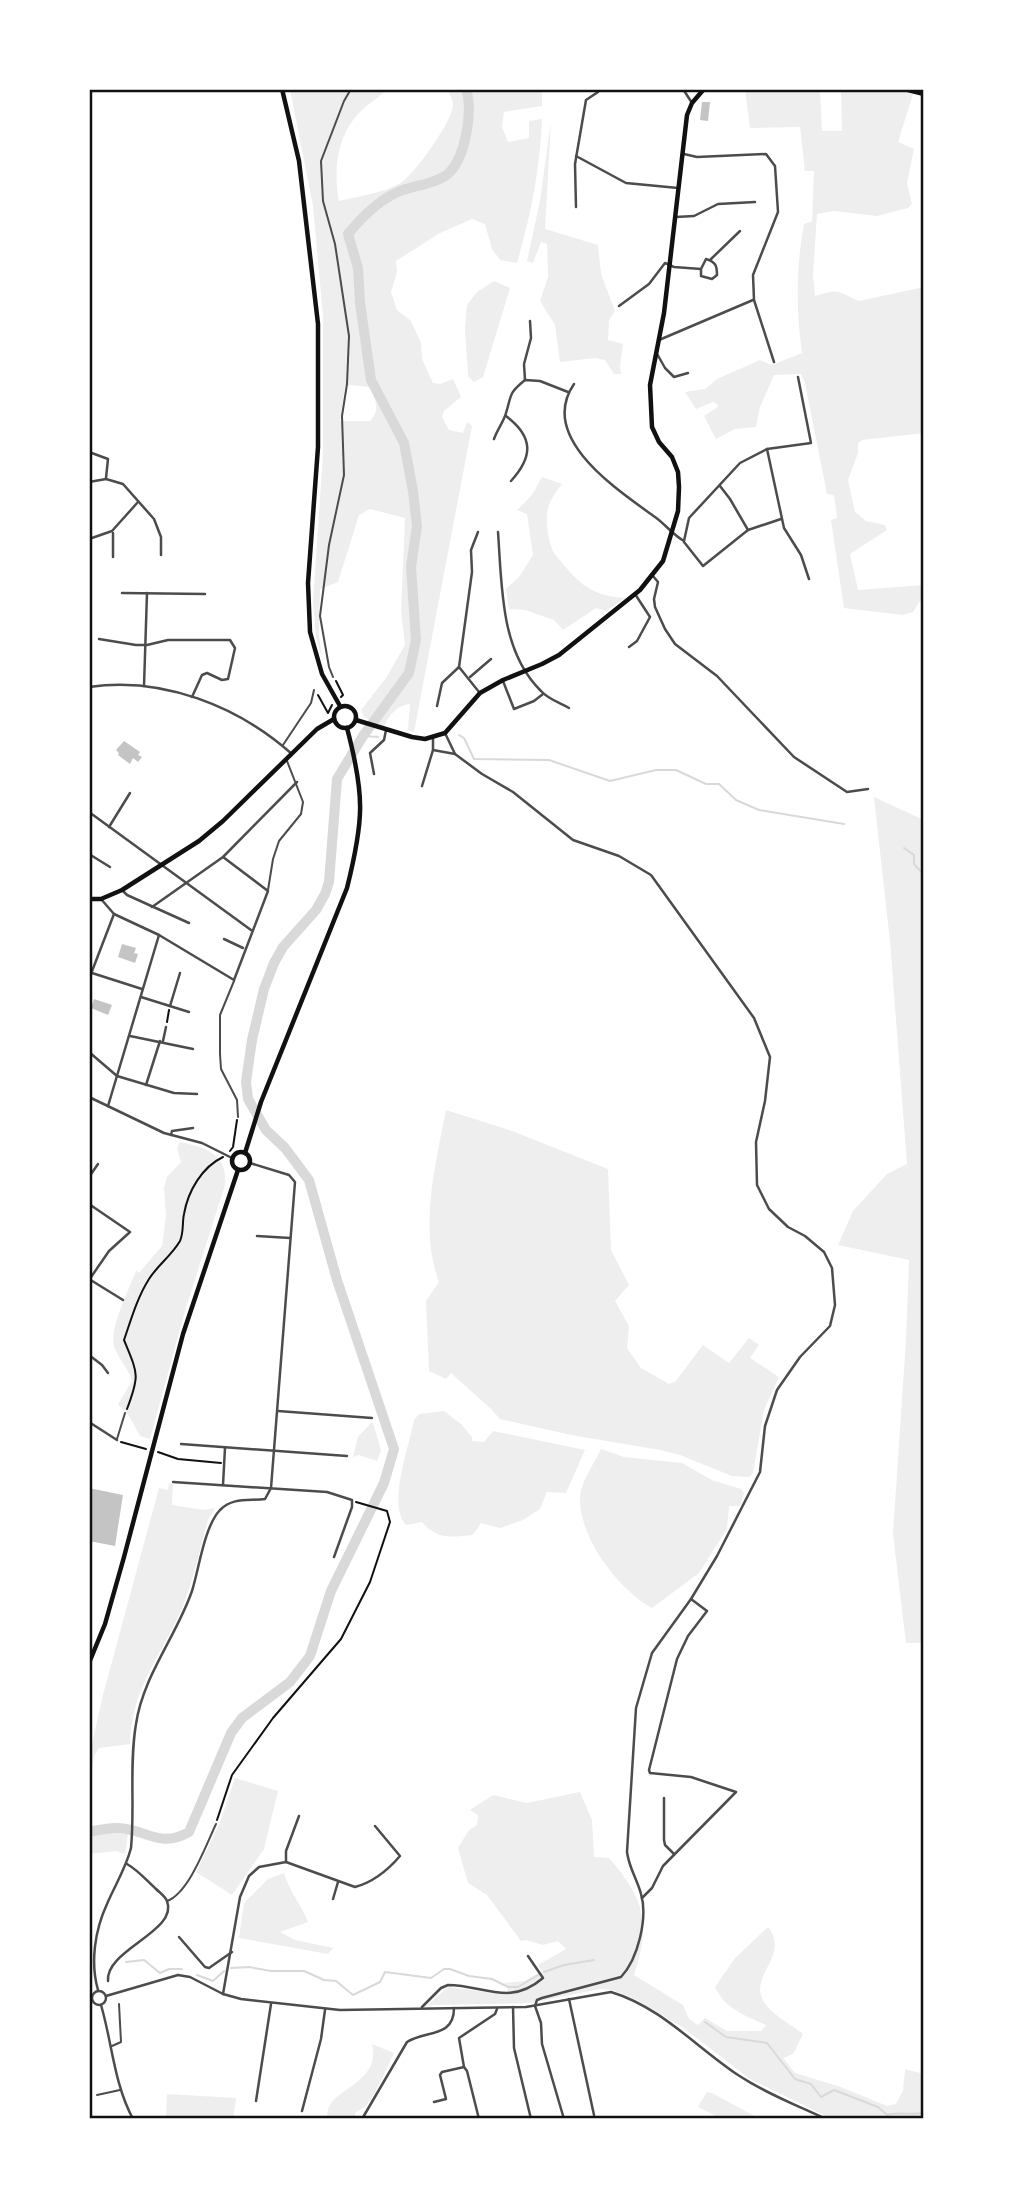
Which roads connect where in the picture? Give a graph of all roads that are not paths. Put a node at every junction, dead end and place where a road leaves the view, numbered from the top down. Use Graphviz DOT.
graph roads {
  1 [pos="282,89"];
  2 [pos="351,89"];
  3 [pos="683,89"];
  4 [pos="704,89"];
  5 [pos="904,89"];
  6 [pos="598,92"];
  7 [pos="924,94"];
  8 [pos="692,103"];
  9 [pos="684,154"];
  10 [pos="576,156"];
  11 [pos="680,189"];
  12 [pos="755,202"];
  13 [pos="576,207"];
  14 [pos="676,216"];
  15 [pos="740,231"];
  16 [pos="710,260"];
  17 [pos="670,264"];
  18 [pos="701,269"];
  19 [pos="754,300"];
  20 [pos="618,306"];
  21 [pos="530,321"];
  22 [pos="659,340"];
  23 [pos="656,352"];
  24 [pos="774,362"];
  25 [pos="688,373"];
  26 [pos="798,377"];
  27 [pos="525,380"];
  28 [pos="573,384"];
  29 [pos="568,392"];
  30 [pos="506,416"];
  31 [pos="494,439"];
  32 [pos="767,449"];
  33 [pos="89,452"];
  34 [pos="106,479"];
  35 [pos="511,481"];
  36 [pos="89,482"];
  37 [pos="719,485"];
  38 [pos="138,501"];
  39 [pos="781,519"];
  40 [pos="748,530"];
  41 [pos="112,531"];
  42 [pos="498,532"];
  43 [pos="478,533"];
  44 [pos="673,533"];
  45 [pos="89,539"];
  46 [pos="684,541"];
  47 [pos="161,555"];
  48 [pos="113,557"];
  49 [pos="653,576"];
  50 [pos="809,579"];
  51 [pos="122,593"];
  52 [pos="147,593"];
  53 [pos="205,594"];
  54 [pos="635,594"];
  55 [pos="99,639"];
  56 [pos="147,645"];
  57 [pos="629,647"];
  58 [pos="491,659"];
  59 [pos="459,667"];
  60 [pos="523,672"];
  61 [pos="333,677"];
  62 [pos="468,678"];
  63 [pos="503,680"];
  64 [pos="144,685"];
  65 [pos="89,687"];
  66 [pos="314,690"];
  67 [pos="480,693"];
  68 [pos="543,694"];
  69 [pos="192,697"];
  70 [pos="340,706"];
  71 [pos="437,706"];
  72 [pos="569,708"];
  73 [pos="334,719"];
  74 [pos="356,720"];
  75 [pos="346,728"];
  76 [pos="386,730"];
  77 [pos="445,733"];
  78 [pos="433,737"];
  79 [pos="283,745"];
  80 [pos="433,750"];
  81 [pos="292,754"];
  82 [pos="455,754"];
  83 [pos="287,760"];
  84 [pos="374,774"];
  85 [pos="297,782"];
  86 [pos="422,786"];
  87 [pos="868,789"];
  88 [pos="130,793"];
  89 [pos="89,812"];
  90 [pos="108,827"];
  91 [pos="89,854"];
  92 [pos="223,858"];
  93 [pos="110,867"];
  94 [pos="161,867"];
  95 [pos="186,884"];
  96 [pos="122,890"];
  97 [pos="268,891"];
  98 [pos="89,899"];
  99 [pos="102,899"];
  100 [pos="152,907"];
  101 [pos="114,914"];
  102 [pos="188,923"];
  103 [pos="251,930"];
  104 [pos="159,935"];
  105 [pos="224,939"];
  106 [pos="244,949"];
  107 [pos="92,972"];
  108 [pos="180,973"];
  109 [pos="89,979"];
  110 [pos="234,980"];
  111 [pos="143,989"];
  112 [pos="141,997"];
  113 [pos="170,1006"];
  114 [pos="189,1012"];
  115 [pos="166,1027"];
  116 [pos="130,1035"];
  117 [pos="162,1042"];
  118 [pos="194,1049"];
  119 [pos="89,1052"];
  120 [pos="117,1076"];
  121 [pos="146,1085"];
  122 [pos="197,1094"];
  123 [pos="89,1097"];
  124 [pos="108,1106"];
  125 [pos="238,1117"];
  126 [pos="193,1128"];
  127 [pos="171,1135"];
  128 [pos="245,1153"];
  129 [pos="232,1158"];
  130 [pos="250,1163"];
  131 [pos="98,1164"];
  132 [pos="238,1170"];
  133 [pos="89,1177"];
  134 [pos="89,1204"];
  135 [pos="257,1236"];
  136 [pos="289,1238"];
  137 [pos="90,1279"];
  138 [pos="123,1300"];
  139 [pos="89,1354"];
  140 [pos="108,1373"];
  141 [pos="278,1411"];
  142 [pos="125,1413"];
  143 [pos="372,1418"];
  144 [pos="89,1422"];
  145 [pos="117,1440"];
  146 [pos="181,1444"];
  147 [pos="225,1448"];
  148 [pos="274,1449"];
  149 [pos="347,1457"];
  150 [pos="173,1482"];
  151 [pos="223,1485"];
  152 [pos="271,1488"];
  153 [pos="334,1557"];
  154 [pos="691,1599"];
  155 [pos="89,1663"];
  156 [pos="664,1798"];
  157 [pos="299,1816"];
  158 [pos="216,1824"];
  159 [pos="375,1826"];
  160 [pos="674,1854"];
  161 [pos="286,1862"];
  162 [pos="127,1864"];
  163 [pos="338,1882"];
  164 [pos="642,1898"];
  165 [pos="333,1899"];
  166 [pos="167,1901"];
  167 [pos="180,1937"];
  168 [pos="232,1952"];
  169 [pos="528,1956"];
  170 [pos="108,1981"];
  171 [pos="98,1990"];
  172 [pos="223,1994"];
  173 [pos="106,1996"];
  174 [pos="569,1998"];
  175 [pos="90,2001"];
  176 [pos="271,2003"];
  177 [pos="119,2004"];
  178 [pos="100,2005"];
  179 [pos="535,2006"];
  180 [pos="422,2007"];
  181 [pos="454,2007"];
  182 [pos="497,2007"];
  183 [pos="513,2007"];
  184 [pos="325,2010"];
  185 [pos="112,2046"];
  186 [pos="464,2067"];
  187 [pos="121,2090"];
  188 [pos="97,2095"];
  189 [pos="256,2101"];
  190 [pos="434,2102"];
  191 [pos="302,2111"];
  192 [pos="593,2115"];
  193 [pos="133,2119"];
  194 [pos="362,2119"];
  195 [pos="479,2119"];
  196 [pos="531,2119"];
  197 [pos="564,2119"];
  198 [pos="825,2119"];
  1 -- 70 [label="main road"];
  2 -- 61 [label="lane"];
  3 -- 8 [label="street"];
  4 -- 8 [label="main road"];
  5 -- 7 [label="main road"];
  6 -- 10 [label="street"];
  8 -- 9 [label="main road"];
  9 -- 11 [label="main road"];
  9 -- 19 [label="street"];
  10 -- 11 [label="street"];
  10 -- 13 [label="street"];
  11 -- 14 [label="main road"];
  12 -- 14 [label="street"];
  14 -- 17 [label="main road"];
  15 -- 16 [label="street"];
  16 -- 18 [label="street"];
  16 -- 18 [label="street"];
  17 -- 18 [label="street"];
  17 -- 20 [label="street"];
  17 -- 22 [label="main road"];
  19 -- 22 [label="street"];
  19 -- 24 [label="street"];
  21 -- 27 [label="street"];
  22 -- 23 [label="main road"];
  23 -- 25 [label="street"];
  23 -- 44 [label="main road"];
  26 -- 32 [label="street"];
  27 -- 29 [label="street"];
  27 -- 30 [label="street"];
  28 -- 29 [label="street"];
  29 -- 44 [label="street"];
  30 -- 31 [label="street"];
  30 -- 35 [label="street"];
  32 -- 37 [label="street"];
  32 -- 39 [label="street"];
  33 -- 34 [label="street"];
  34 -- 36 [label="street"];
  34 -- 38 [label="street"];
  37 -- 40 [label="street"];
  37 -- 46 [label="street"];
  38 -- 41 [label="street"];
  38 -- 47 [label="street"];
  39 -- 40 [label="street"];
  39 -- 50 [label="street"];
  40 -- 46 [label="street"];
  41 -- 45 [label="street"];
  41 -- 48 [label="street"];
  42 -- 60 [label="street"];
  43 -- 59 [label="street"];
  44 -- 46 [label="street"];
  44 -- 49 [label="main road"];
  49 -- 54 [label="main road"];
  49 -- 87 [label="street"];
  51 -- 52 [label="street"];
  52 -- 53 [label="street"];
  52 -- 56 [label="street"];
  54 -- 57 [label="street"];
  54 -- 60 [label="main road"];
  55 -- 56 [label="street"];
  56 -- 64 [label="street"];
  56 -- 69 [label="street"];
  58 -- 62 [label="street"];
  59 -- 62 [label="street"];
  59 -- 71 [label="street"];
  60 -- 63 [label="main road"];
  60 -- 68 [label="street"];
  62 -- 67 [label="street"];
  63 -- 67 [label="main road"];
  63 -- 68 [label="street"];
  64 -- 65 [label="street"];
  64 -- 69 [label="street"];
  66 -- 79 [label="lane"];
  67 -- 77 [label="main road"];
  68 -- 72 [label="street"];
  69 -- 79 [label="street"];
  70 -- 73 [label="main road"];
  70 -- 74 [label="main road"];
  73 -- 75 [label="main road"];
  73 -- 81 [label="main road"];
  74 -- 75 [label="main road"];
  74 -- 76 [label="main road"];
  75 -- 128 [label="main road"];
  76 -- 78 [label="main road"];
  76 -- 84 [label="street"];
  77 -- 78 [label="main road"];
  77 -- 82 [label="street"];
  78 -- 80 [label="street"];
  79 -- 81 [label="street"];
  80 -- 82 [label="street"];
  80 -- 86 [label="street"];
  81 -- 83 [label="main road"];
  82 -- 154 [label="street"];
  83 -- 85 [label="lane"];
  83 -- 94 [label="main road"];
  85 -- 92 [label="street"];
  85 -- 97 [label="lane"];
  88 -- 90 [label="street"];
  89 -- 90 [label="street"];
  90 -- 94 [label="street"];
  91 -- 93 [label="street"];
  92 -- 95 [label="street"];
  92 -- 97 [label="street"];
  94 -- 95 [label="street"];
  94 -- 96 [label="main road"];
  95 -- 100 [label="street"];
  95 -- 103 [label="street"];
  96 -- 99 [label="main road"];
  96 -- 100 [label="street"];
  97 -- 103 [label="street"];
  98 -- 99 [label="main road"];
  99 -- 101 [label="street"];
  100 -- 102 [label="street"];
  101 -- 104 [label="street"];
  101 -- 107 [label="street"];
  103 -- 106 [label="street"];
  104 -- 110 [label="street"];
  104 -- 111 [label="street"];
  105 -- 106 [label="street"];
  106 -- 110 [label="street"];
  107 -- 109 [label="street"];
  107 -- 111 [label="street"];
  108 -- 113 [label="street"];
  110 -- 125 [label="lane"];
  111 -- 112 [label="street"];
  112 -- 113 [label="street"];
  112 -- 116 [label="street"];
  113 -- 114 [label="street"];
  115 -- 117 [label="street"];
  116 -- 117 [label="street"];
  116 -- 120 [label="street"];
  117 -- 118 [label="street"];
  117 -- 121 [label="street"];
  119 -- 120 [label="street"];
  120 -- 121 [label="street"];
  120 -- 124 [label="street"];
  121 -- 122 [label="street"];
  123 -- 124 [label="street"];
  124 -- 127 [label="street"];
  126 -- 127 [label="street"];
  127 -- 129 [label="street"];
  128 -- 129 [label="main road"];
  128 -- 130 [label="main road"];
  129 -- 132 [label="main road"];
  130 -- 132 [label="main road"];
  130 -- 136 [label="street"];
  131 -- 133 [label="street"];
  132 -- 155 [label="main road"];
  134 -- 137 [label="street"];
  135 -- 136 [label="street"];
  136 -- 141 [label="street"];
  137 -- 138 [label="street"];
  139 -- 140 [label="street"];
  141 -- 143 [label="street"];
  141 -- 148 [label="street"];
  142 -- 145 [label="lane"];
  144 -- 145 [label="street"];
  146 -- 147 [label="street"];
  147 -- 148 [label="street"];
  147 -- 151 [label="street"];
  148 -- 149 [label="street"];
  148 -- 152 [label="street"];
  150 -- 151 [label="street"];
  151 -- 152 [label="street"];
  152 -- 153 [label="street"];
  152 -- 162 [label="street"];
  154 -- 160 [label="street"];
  154 -- 164 [label="street"];
  156 -- 160 [label="street"];
  157 -- 161 [label="street"];
  158 -- 166 [label="lane"];
  159 -- 163 [label="street"];
  160 -- 164 [label="street"];
  161 -- 163 [label="street"];
  161 -- 168 [label="street"];
  162 -- 166 [label="street"];
  162 -- 171 [label="street"];
  163 -- 165 [label="street"];
  164 -- 179 [label="street"];
  166 -- 170 [label="street"];
  167 -- 168 [label="street"];
  168 -- 172 [label="street"];
  169 -- 180 [label="street"];
  171 -- 173 [label="street"];
  171 -- 175 [label="street"];
  172 -- 173 [label="street"];
  172 -- 176 [label="street"];
  173 -- 178 [label="street"];
  174 -- 179 [label="street"];
  174 -- 192 [label="street"];
  174 -- 198 [label="street"];
  175 -- 178 [label="street"];
  176 -- 184 [label="street"];
  176 -- 189 [label="street"];
  177 -- 185 [label="lane"];
  178 -- 185 [label="street"];
  179 -- 183 [label="street"];
  179 -- 197 [label="street"];
  180 -- 181 [label="street"];
  180 -- 184 [label="street"];
  181 -- 182 [label="street"];
  181 -- 194 [label="street"];
  182 -- 183 [label="street"];
  182 -- 186 [label="street"];
  183 -- 196 [label="street"];
  184 -- 191 [label="street"];
  185 -- 187 [label="street"];
  186 -- 190 [label="street"];
  186 -- 195 [label="street"];
  187 -- 188 [label="lane"];
  187 -- 193 [label="street"];
}
